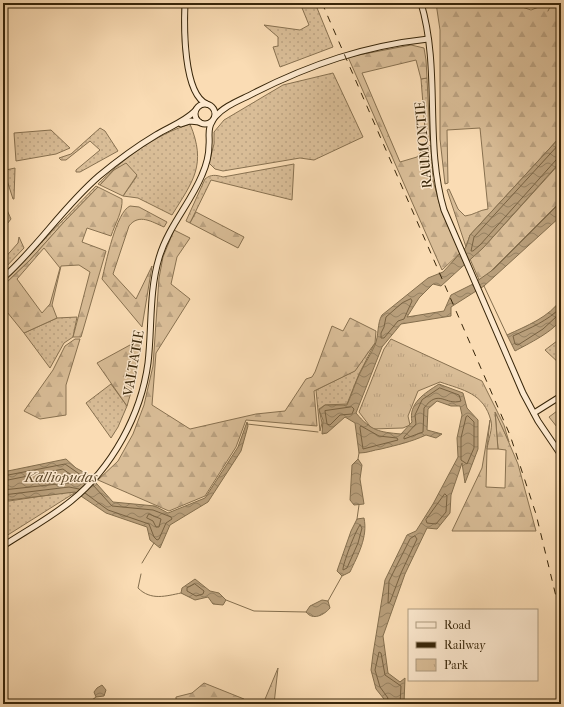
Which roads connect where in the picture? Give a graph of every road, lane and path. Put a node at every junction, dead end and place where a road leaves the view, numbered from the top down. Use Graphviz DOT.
graph roads {
  1 [pos="185,3"];
  2 [pos="421,3"];
  3 [pos="428,39"];
  4 [pos="196,93"];
  5 [pos="209,104"];
  6 [pos="230,105"];
  7 [pos="196,110"];
  8 [pos="215,117"];
  9 [pos="212,122"];
  10 [pos="201,123"];
  11 [pos="176,125"];
  12 [pos="209,137"];
  13 [pos="3,278"];
  14 [pos="561,396"];
  15 [pos="534,413"];
  16 [pos="561,455"];
  17 [pos="3,546"];
  1 -- 4 [label="main road"];
  2 -- 3 [label="main road, RAUMONTIE"];
  3 -- 6 [label="main road"];
  3 -- 15 [label="main road, RAUMONTIE"];
  4 -- 5 [label="main road"];
  4 -- 7 [label="main road"];
  5 -- 6 [label="main road"];
  5 -- 7 [label="main road"];
  5 -- 8 [label="main road"];
  6 -- 8 [label="main road"];
  7 -- 10 [label="main road"];
  7 -- 11 [label="main road"];
  8 -- 9 [label="main road"];
  9 -- 10 [label="main road"];
  9 -- 12 [label="main road, VALTATIE"];
  10 -- 11 [label="main road"];
  10 -- 12 [label="main road"];
  11 -- 13 [label="main road"];
  12 -- 17 [label="main road, VALTATIE"];
  14 -- 15 [label="main road"];
  15 -- 16 [label="main road, RAUMONTIE"];
}
